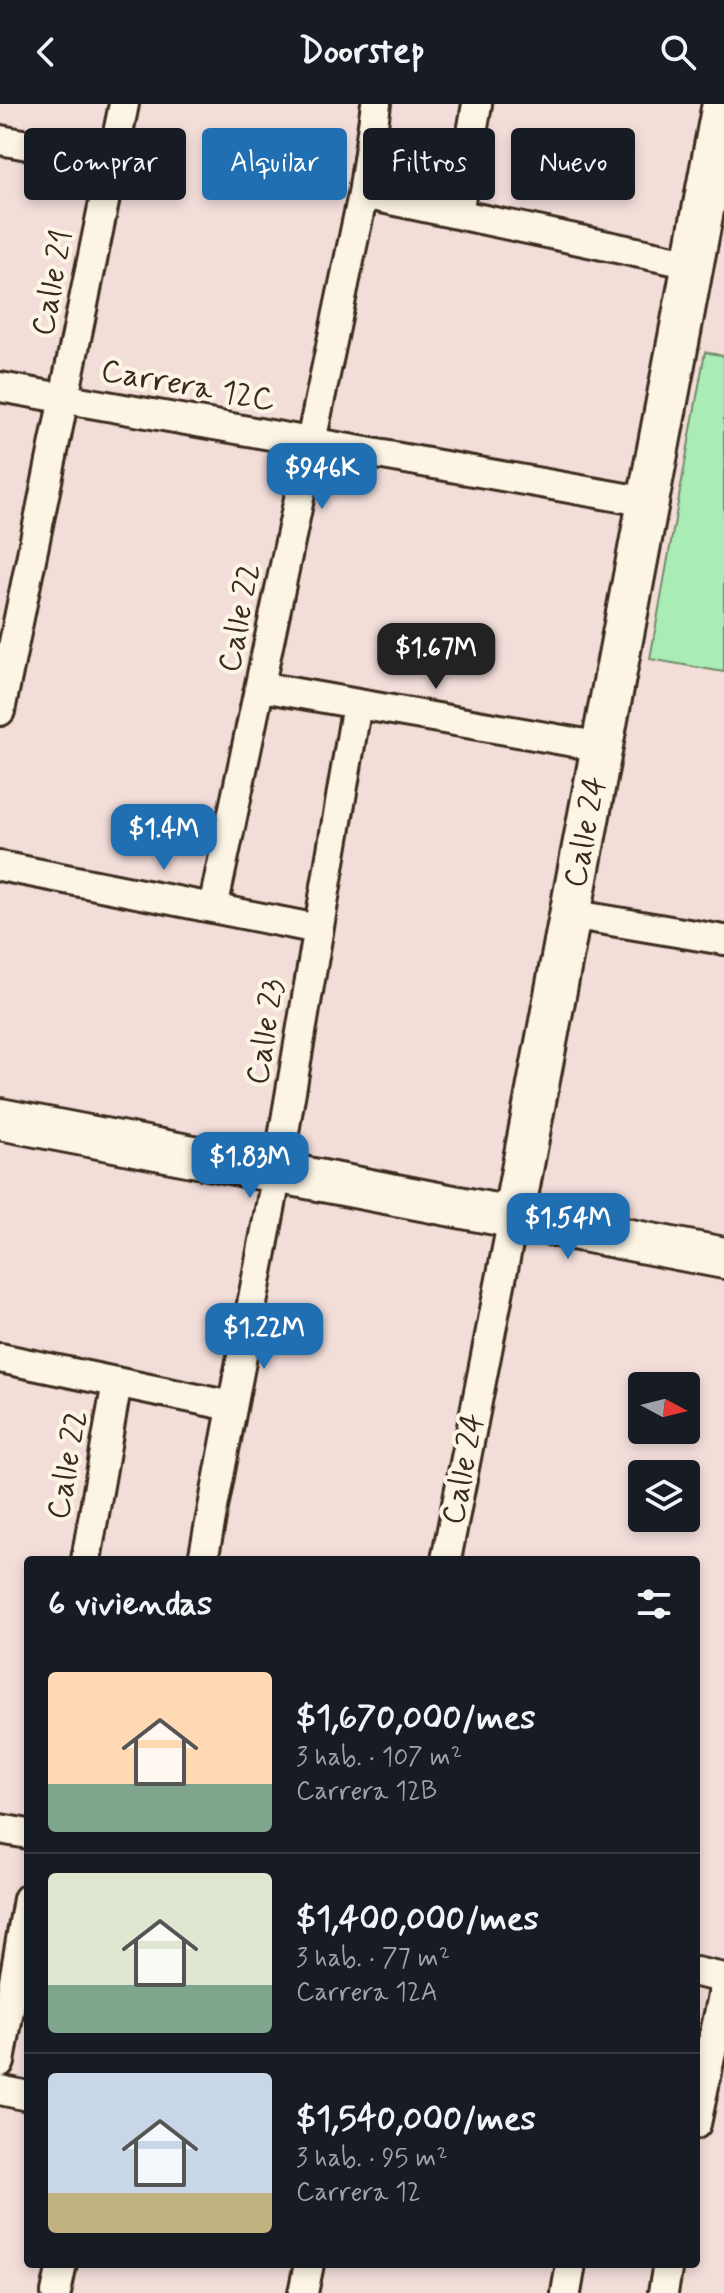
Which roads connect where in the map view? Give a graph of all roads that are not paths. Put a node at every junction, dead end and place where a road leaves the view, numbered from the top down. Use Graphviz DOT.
graph roads {
  1 [pos="124,104"];
  2 [pos="376,104"];
  3 [pos="477,104"];
  4 [pos="723,104"];
  5 [pos="119,128"];
  6 [pos="373,128"];
  7 [pos="0,140"];
  8 [pos="24,144"];
  9 [pos="363,194"];
  10 [pos="104,200"];
  11 [pos="393,200"];
  12 [pos="458,213"];
  13 [pos="692,264"];
  14 [pos="0,387"];
  15 [pos="65,398"];
  16 [pos="309,442"];
  17 [pos="648,502"];
  18 [pos="7,644"];
  19 [pos="262,687"];
  20 [pos="357,704"];
  21 [pos="0,711"];
  22 [pos="602,747"];
  23 [pos="0,866"];
  24 [pos="213,908"];
  25 [pos="570,914"];
  26 [pos="318,929"];
  27 [pos="724,940"];
  28 [pos="0,1119"];
  29 [pos="277,1173"];
  30 [pos="513,1218"];
  31 [pos="724,1258"];
  32 [pos="0,1358"];
  33 [pos="117,1382"];
  34 [pos="231,1406"];
  35 [pos="87,1556"];
  36 [pos="204,1556"];
  37 [pos="447,1556"];
  38 [pos="0,1829"];
  39 [pos="24,1833"];
  40 [pos="24,1922"];
  41 [pos="700,1973"];
  42 [pos="724,1978"];
  43 [pos="724,1990"];
  44 [pos="0,2062"];
  45 [pos="0,2090"];
  46 [pos="24,2095"];
  47 [pos="700,2105"];
  48 [pos="61,2268"];
  49 [pos="308,2268"];
  50 [pos="570,2268"];
  51 [pos="667,2268"];
  52 [pos="56,2293"];
  53 [pos="303,2293"];
  54 [pos="566,2293"];
  55 [pos="663,2293"];
  1 -- 5 [label="street, Calle 21"];
  2 -- 6 [label="street, Calle 22"];
  3 -- 12 [label="street"];
  4 -- 13 [label="street, Calle 24"];
  7 -- 8 [label="street"];
  9 -- 16 [label="street, Calle 22"];
  10 -- 15 [label="street, Calle 21"];
  11 -- 12 [label="street"];
  12 -- 13 [label="street"];
  13 -- 17 [label="street, Calle 24"];
  14 -- 15 [label="street, Carrera 12C"];
  15 -- 16 [label="street, Carrera 12C"];
  15 -- 18 [label="street, Calle 21"];
  16 -- 17 [label="street, Carrera 12C"];
  16 -- 19 [label="street, Calle 22"];
  17 -- 22 [label="street, Calle 24"];
  18 -- 21 [label="street, Calle 21"];
  19 -- 20 [label="street"];
  19 -- 24 [label="street, Calle 22"];
  20 -- 22 [label="street"];
  20 -- 26 [label="street, Calle 23"];
  22 -- 25 [label="street, Calle 24"];
  23 -- 24 [label="street"];
  24 -- 26 [label="street"];
  25 -- 27 [label="street"];
  25 -- 30 [label="street, Calle 24"];
  26 -- 29 [label="street, Calle 23"];
  28 -- 29 [label="street"];
  29 -- 30 [label="street"];
  29 -- 34 [label="street, Calle 23"];
  30 -- 31 [label="street"];
  30 -- 37 [label="street, Calle 24"];
  32 -- 33 [label="street"];
  33 -- 34 [label="street"];
  33 -- 35 [label="street, Calle 22"];
  34 -- 36 [label="street, Calle 23"];
  38 -- 39 [label="street"];
  40 -- 44 [label="street"];
  41 -- 42 [label="street"];
  43 -- 47 [label="street"];
  45 -- 46 [label="street"];
  48 -- 52 [label="street"];
  49 -- 53 [label="street"];
  50 -- 54 [label="street"];
  51 -- 55 [label="street"];
}
